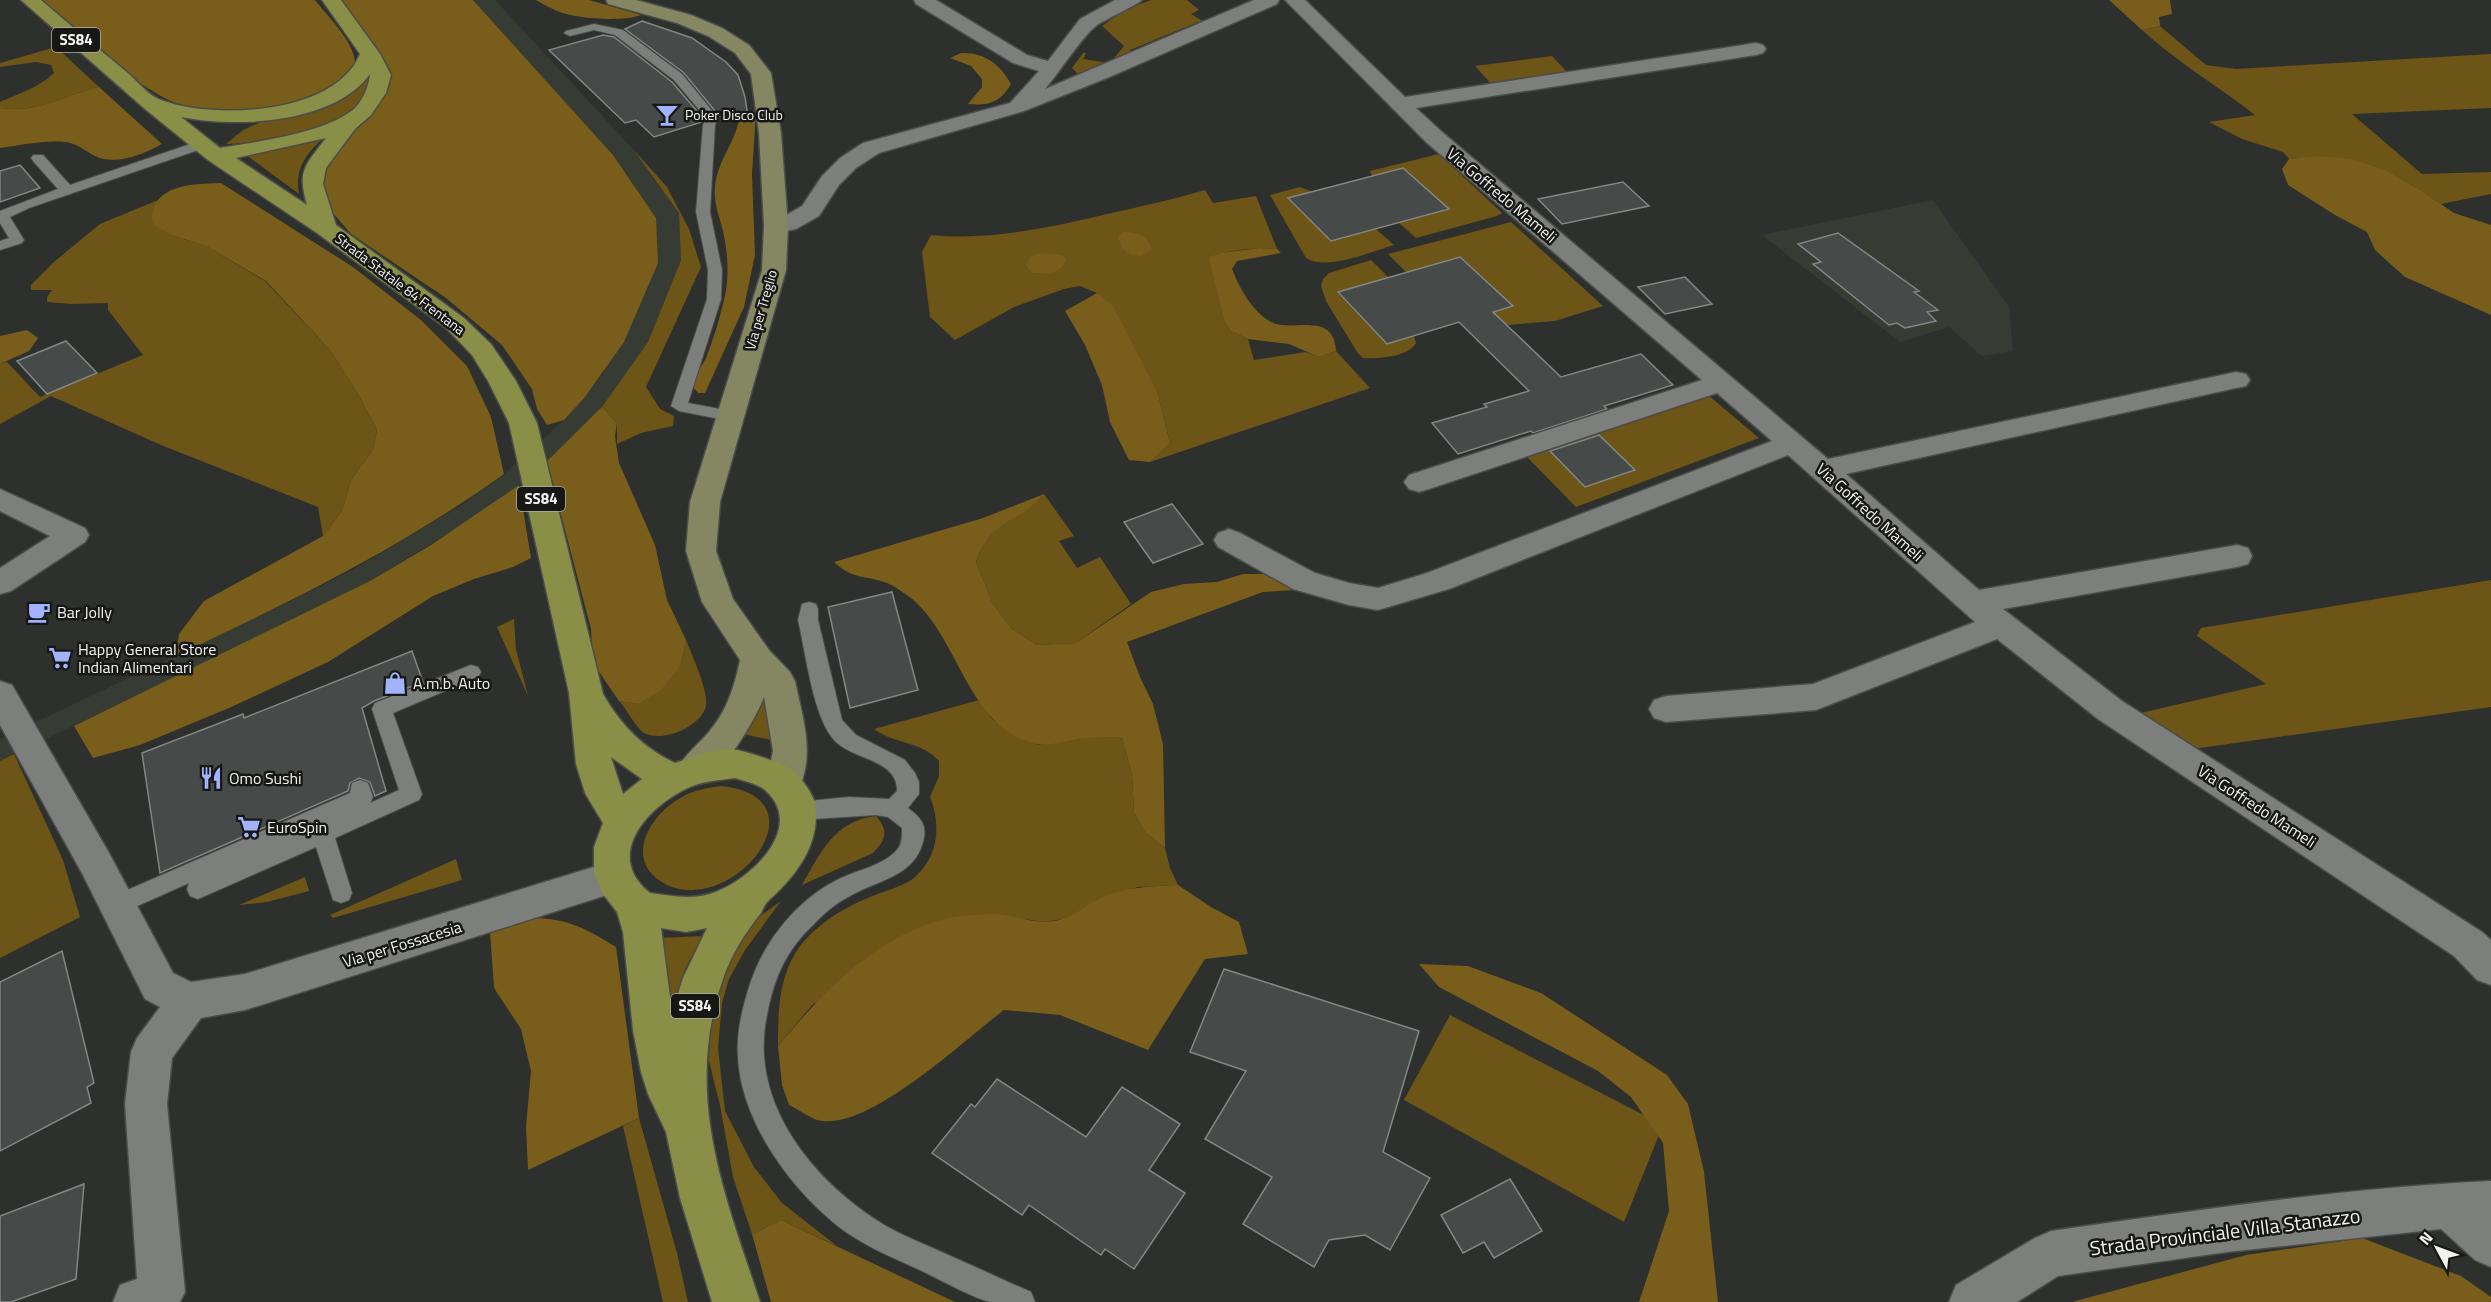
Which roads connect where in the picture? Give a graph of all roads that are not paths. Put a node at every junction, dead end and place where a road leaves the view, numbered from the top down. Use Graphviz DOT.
graph roads {
  1 [pos="30,0"];
  2 [pos="331,0"];
  3 [pos="615,0"];
  4 [pos="923,0"];
  5 [pos="1270,0"];
  6 [pos="1294,0"];
  7 [pos="1117,2"];
  8 [pos="570,33"];
  9 [pos="1756,50"];
  10 [pos="370,54"];
  11 [pos="1052,69"];
  12 [pos="1399,104"];
  13 [pos="152,105"];
  14 [pos="1017,107"];
  15 [pos="267,114"];
  16 [pos="347,124"];
  17 [pos="209,149"];
  18 [pos="38,158"];
  19 [pos="67,190"];
  20 [pos="1,216"];
  21 [pos="776,226"];
  22 [pos="325,228"];
  23 [pos="0,246"];
  24 [pos="2236,380"];
  25 [pos="1722,382"];
  26 [pos="730,416"];
  27 [pos="1792,443"];
  28 [pos="1823,470"];
  29 [pos="1419,482"];
  30 [pos="0,499"];
  31 [pos="1229,540"];
  32 [pos="2237,556"];
  33 [pos="0,583"];
  34 [pos="1973,603"];
  35 [pos="809,609"];
  36 [pos="2001,625"];
  37 [pos="757,660"];
  38 [pos="471,672"];
  39 [pos="586,693"];
  40 [pos="0,694"];
  41 [pos="1666,709"];
  42 [pos="684,773"];
  43 [pos="360,789"];
  44 [pos="791,797"];
  45 [pos="893,809"];
  46 [pos="622,822"];
  47 [pos="323,835"];
  48 [pos="198,889"];
  49 [pos="623,889"];
  50 [pos="341,893"];
  51 [pos="754,893"];
  52 [pos="117,905"];
  53 [pos="2491,967"];
  54 [pos="189,1001"];
  55 [pos="688,1134"];
  56 [pos="2470,1205"];
  57 [pos="2491,1244"];
  58 [pos="156,1299"];
  59 [pos="736,1302"];
  60 [pos="1021,1302"];
  61 [pos="1973,1302"];
  1 -- 13 [label="main road, Strada Statale 84 Frentana / SS84"];
  2 -- 10 [label="main road"];
  3 -- 21 [label="main road, Via per Treglio"];
  4 -- 11 [label="street"];
  5 -- 14 [label="street"];
  6 -- 12 [label="street, Via Goffredo Mameli"];
  7 -- 11 [label="street"];
  8 -- 26 [label="lane"];
  9 -- 12 [label="street"];
  10 -- 15 [label="main road"];
  10 -- 16 [label="main road"];
  11 -- 14 [label="street"];
  12 -- 25 [label="street, Via Goffredo Mameli"];
  13 -- 15 [label="main road"];
  13 -- 17 [label="main road, Strada Statale 84 Frentana / SS84"];
  14 -- 21 [label="street"];
  15 -- 17 [label="main road"];
  16 -- 17 [label="main road"];
  16 -- 22 [label="main road"];
  17 -- 19 [label="lane"];
  17 -- 22 [label="main road, Strada Statale 84 Frentana / SS84"];
  18 -- 19 [label="lane"];
  19 -- 20 [label="lane"];
  20 -- 23 [label="lane"];
  21 -- 26 [label="main road, Via per Treglio"];
  22 -- 39 [label="main road, Strada Statale 84 Frentana / SS84"];
  24 -- 28 [label="street"];
  25 -- 27 [label="street, Via Goffredo Mameli"];
  25 -- 29 [label="street"];
  26 -- 37 [label="main road, Via per Treglio"];
  27 -- 28 [label="street, Via Goffredo Mameli"];
  27 -- 31 [label="street"];
  28 -- 34 [label="street, Via Goffredo Mameli"];
  30 -- 33 [label="street"];
  32 -- 34 [label="street"];
  34 -- 36 [label="street, Via Goffredo Mameli"];
  35 -- 45 [label="lane"];
  36 -- 41 [label="street"];
  36 -- 53 [label="street, Via Goffredo Mameli"];
  37 -- 42 [label="main road"];
  37 -- 44 [label="main road, Via per Treglio"];
  38 -- 47 [label="lane"];
  39 -- 42 [label="main road, Strada Statale 84 Frentana / SS84"];
  39 -- 46 [label="main road, Strada Statale 84 Frentana / SS84"];
  40 -- 52 [label="street"];
  42 -- 44 [label="main road"];
  42 -- 46 [label="main road"];
  43 -- 52 [label="lane"];
  44 -- 45 [label="lane"];
  44 -- 51 [label="main road"];
  45 -- 60 [label="lane"];
  46 -- 49 [label="main road"];
  47 -- 48 [label="lane"];
  47 -- 50 [label="lane"];
  49 -- 51 [label="main road"];
  49 -- 54 [label="street, Via per Fossacesia"];
  49 -- 55 [label="main road, SS84"];
  51 -- 55 [label="main road, SS84"];
  52 -- 54 [label="street"];
  54 -- 58 [label="street"];
  55 -- 59 [label="main road, SS84"];
  56 -- 57 [label="street"];
  56 -- 61 [label="street, Strada Provinciale Villa Stanazzo"];
}
